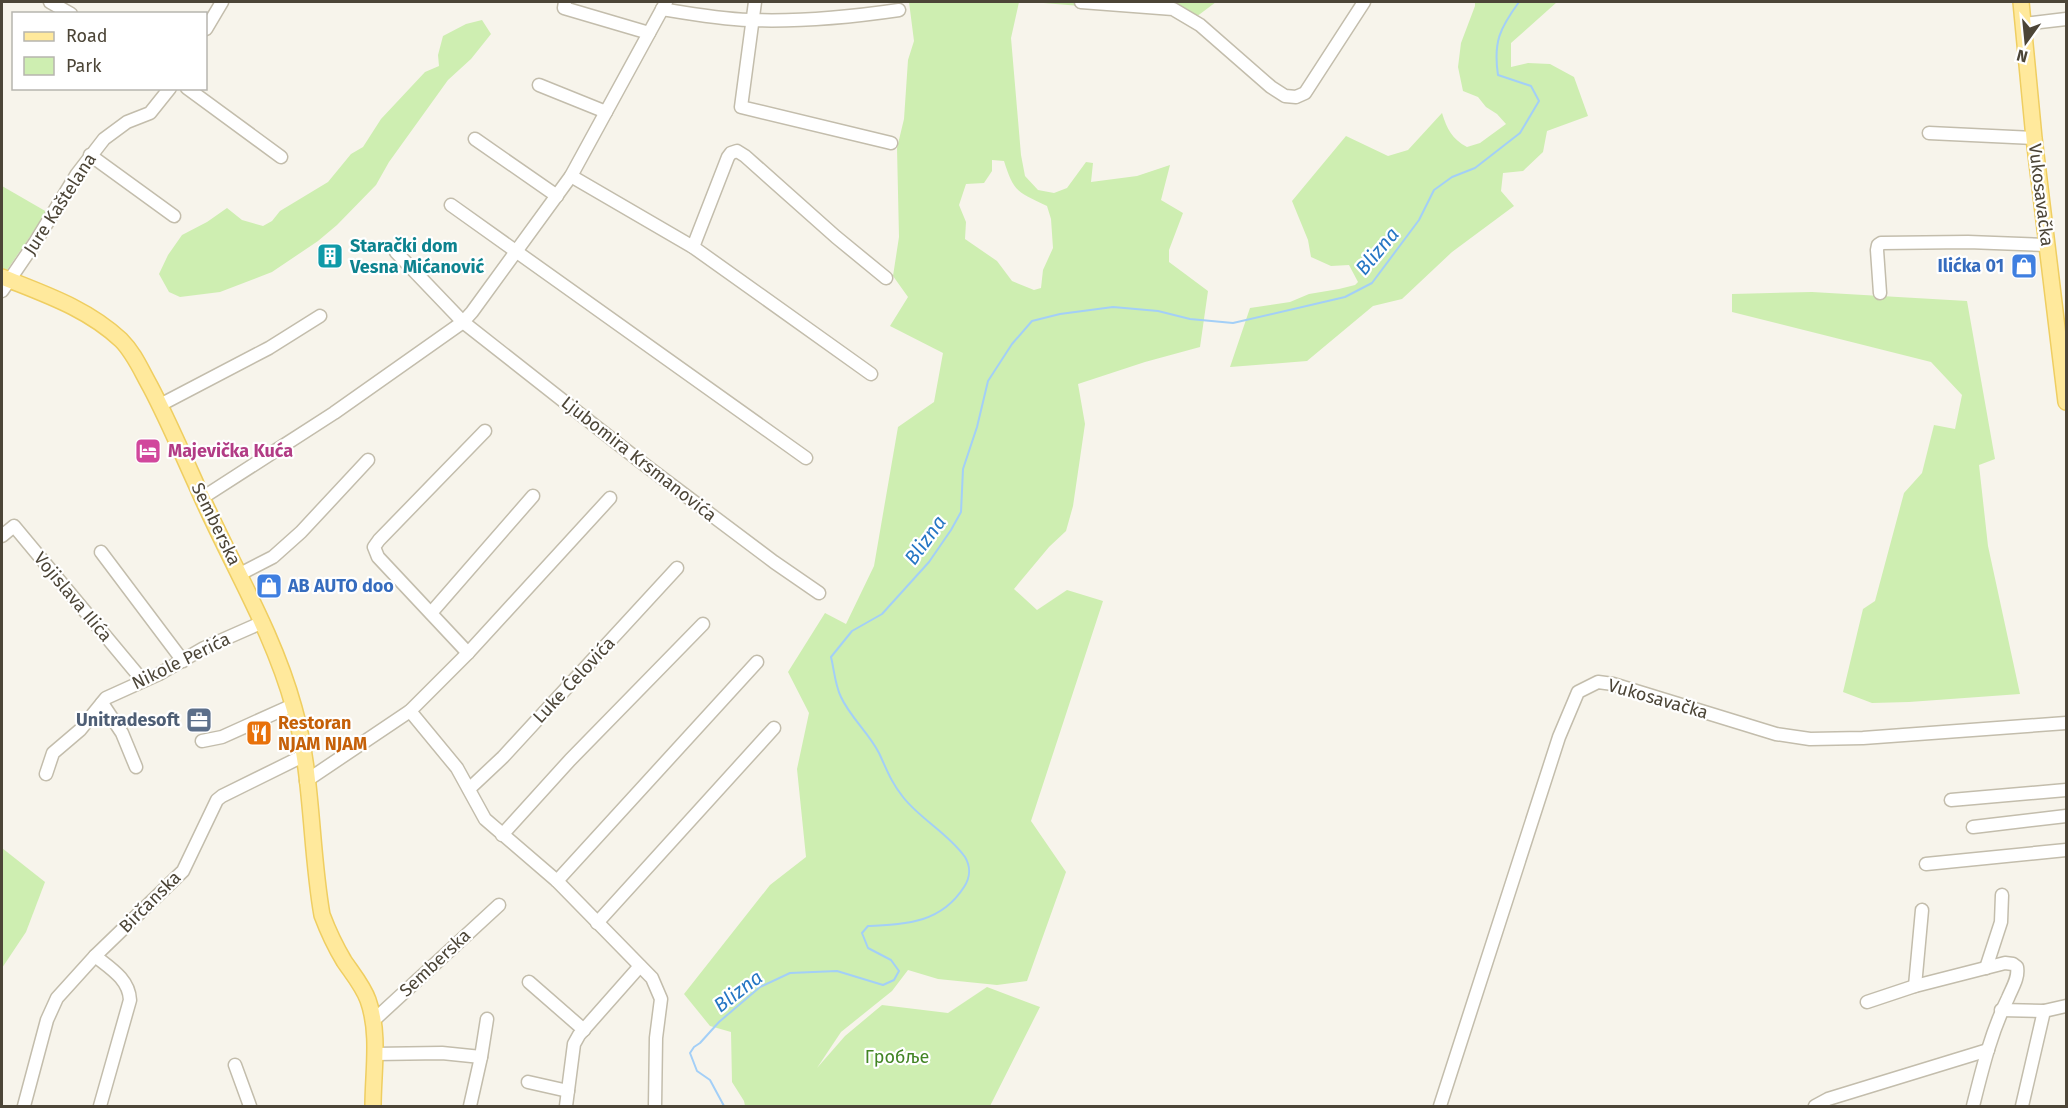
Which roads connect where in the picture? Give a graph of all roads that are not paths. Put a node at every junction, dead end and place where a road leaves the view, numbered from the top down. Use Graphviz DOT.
graph roads {
  1 [pos="50,2"];
  2 [pos="222,2"];
  3 [pos="565,2"];
  4 [pos="755,2"];
  5 [pos="1081,2"];
  6 [pos="1364,2"];
  7 [pos="2021,2"];
  8 [pos="664,5"];
  9 [pos="899,10"];
  10 [pos="68,12"];
  11 [pos="2067,19"];
  12 [pos="752,20"];
  13 [pos="2024,24"];
  14 [pos="207,27"];
  15 [pos="649,33"];
  16 [pos="539,85"];
  17 [pos="168,90"];
  18 [pos="190,90"];
  19 [pos="606,112"];
  20 [pos="1929,133"];
  21 [pos="2034,138"];
  22 [pos="475,139"];
  23 [pos="891,143"];
  24 [pos="90,155"];
  25 [pos="281,157"];
  26 [pos="571,176"];
  27 [pos="557,196"];
  28 [pos="451,205"];
  29 [pos="174,216"];
  30 [pos="2047,245"];
  31 [pos="693,247"];
  32 [pos="396,252"];
  33 [pos="515,252"];
  34 [pos="886,278"];
  35 [pos="4,282"];
  36 [pos="1880,293"];
  37 [pos="320,316"];
  38 [pos="463,322"];
  39 [pos="871,374"];
  40 [pos="2067,402"];
  41 [pos="160,405"];
  42 [pos="486,431"];
  43 [pos="806,459"];
  44 [pos="368,460"];
  45 [pos="533,496"];
  46 [pos="202,498"];
  47 [pos="610,498"];
  48 [pos="2,536"];
  49 [pos="101,552"];
  50 [pos="676,568"];
  51 [pos="240,574"];
  52 [pos="819,593"];
  53 [pos="431,613"];
  54 [pos="263,622"];
  55 [pos="703,624"];
  56 [pos="468,653"];
  57 [pos="183,661"];
  58 [pos="757,662"];
  59 [pos="143,681"];
  60 [pos="102,703"];
  61 [pos="293,705"];
  62 [pos="410,711"];
  63 [pos="2067,723"];
  64 [pos="774,728"];
  65 [pos="202,741"];
  66 [pos="303,756"];
  67 [pos="136,766"];
  68 [pos="46,774"];
  69 [pos="306,781"];
  70 [pos="469,789"];
  71 [pos="2067,790"];
  72 [pos="1951,800"];
  73 [pos="2067,816"];
  74 [pos="1973,827"];
  75 [pos="502,835"];
  76 [pos="2067,850"];
  77 [pos="1926,864"];
  78 [pos="557,881"];
  79 [pos="2002,895"];
  80 [pos="499,905"];
  81 [pos="1922,910"];
  82 [pos="597,923"];
  83 [pos="95,956"];
  84 [pos="640,966"];
  85 [pos="1986,968"];
  86 [pos="529,982"];
  87 [pos="1915,986"];
  88 [pos="1867,1002"];
  89 [pos="2067,1006"];
  90 [pos="2001,1010"];
  91 [pos="2044,1011"];
  92 [pos="487,1018"];
  93 [pos="373,1021"];
  94 [pos="584,1030"];
  95 [pos="1988,1050"];
  96 [pos="374,1054"];
  97 [pos="481,1057"];
  98 [pos="235,1065"];
  99 [pos="528,1082"];
  100 [pos="568,1091"];
  101 [pos="24,1107"];
  102 [pos="100,1107"];
  103 [pos="250,1107"];
  104 [pos="373,1107"];
  105 [pos="470,1107"];
  106 [pos="566,1107"];
  107 [pos="655,1107"];
  108 [pos="1440,1107"];
  109 [pos="1815,1107"];
  110 [pos="1973,1107"];
  111 [pos="2022,1107"];
  1 -- 10 [label="street"];
  2 -- 14 [label="street"];
  3 -- 15 [label="street"];
  4 -- 12 [label="street"];
  5 -- 6 [label="street"];
  7 -- 13 [label="main road, Vukosavačka"];
  8 -- 12 [label="street"];
  8 -- 15 [label="street"];
  9 -- 12 [label="street"];
  11 -- 13 [label="street"];
  12 -- 23 [label="street"];
  13 -- 21 [label="main road, Vukosavačka"];
  15 -- 19 [label="street"];
  16 -- 19 [label="street"];
  17 -- 24 [label="street, Jure Kaštelana"];
  18 -- 25 [label="street"];
  19 -- 26 [label="street"];
  20 -- 21 [label="street"];
  21 -- 30 [label="main road, Vukosavačka"];
  22 -- 27 [label="street"];
  24 -- 29 [label="street"];
  24 -- 35 [label="street, Jure Kaštelana"];
  26 -- 27 [label="street"];
  26 -- 31 [label="street"];
  27 -- 33 [label="street"];
  28 -- 33 [label="street"];
  30 -- 36 [label="street"];
  30 -- 40 [label="main road, Vukosavačka"];
  31 -- 34 [label="street"];
  31 -- 39 [label="street"];
  32 -- 38 [label="street, Ljubomira Krsmanovića"];
  33 -- 38 [label="street"];
  33 -- 43 [label="street"];
  35 -- 41 [label="main road, Semberska"];
  37 -- 41 [label="street"];
  38 -- 46 [label="street"];
  38 -- 52 [label="street, Ljubomira Krsmanovića"];
  41 -- 46 [label="main road, Semberska"];
  42 -- 53 [label="street"];
  44 -- 51 [label="street, Semberska"];
  45 -- 53 [label="street"];
  46 -- 51 [label="main road, Semberska"];
  47 -- 56 [label="street"];
  48 -- 59 [label="street, Vojislava Ilića"];
  49 -- 57 [label="street"];
  50 -- 70 [label="street, Luke Ćelovića"];
  51 -- 54 [label="main road, Semberska"];
  53 -- 56 [label="street"];
  54 -- 57 [label="street, Nikole Perića"];
  54 -- 61 [label="main road, Semberska"];
  55 -- 75 [label="street"];
  56 -- 62 [label="street"];
  57 -- 59 [label="street, Nikole Perića"];
  58 -- 78 [label="street"];
  59 -- 60 [label="street, Nikole Perića"];
  60 -- 67 [label="street"];
  60 -- 68 [label="street, Nikole Perića"];
  61 -- 65 [label="street"];
  61 -- 66 [label="main road, Semberska"];
  62 -- 69 [label="street"];
  62 -- 70 [label="street"];
  63 -- 108 [label="street, Vukosavačka"];
  64 -- 82 [label="street"];
  66 -- 69 [label="main road, Semberska"];
  66 -- 83 [label="street, Birčanska"];
  69 -- 93 [label="main road, Semberska"];
  70 -- 75 [label="street"];
  71 -- 72 [label="street"];
  73 -- 74 [label="street"];
  75 -- 78 [label="street"];
  76 -- 77 [label="street"];
  78 -- 82 [label="street"];
  79 -- 85 [label="street"];
  80 -- 93 [label="street, Semberska"];
  81 -- 87 [label="street"];
  82 -- 84 [label="street"];
  83 -- 101 [label="street, Birčanska"];
  83 -- 102 [label="street"];
  84 -- 94 [label="street"];
  84 -- 107 [label="street"];
  85 -- 87 [label="street"];
  85 -- 90 [label="street"];
  86 -- 94 [label="street"];
  87 -- 88 [label="street"];
  89 -- 91 [label="street"];
  90 -- 91 [label="street"];
  90 -- 95 [label="street"];
  91 -- 111 [label="street"];
  92 -- 97 [label="street"];
  93 -- 96 [label="main road, Semberska"];
  94 -- 100 [label="street"];
  95 -- 109 [label="street"];
  95 -- 110 [label="street"];
  96 -- 97 [label="street"];
  96 -- 104 [label="main road, Semberska"];
  97 -- 105 [label="street"];
  98 -- 103 [label="street"];
  99 -- 100 [label="street"];
  100 -- 106 [label="street"];
}
